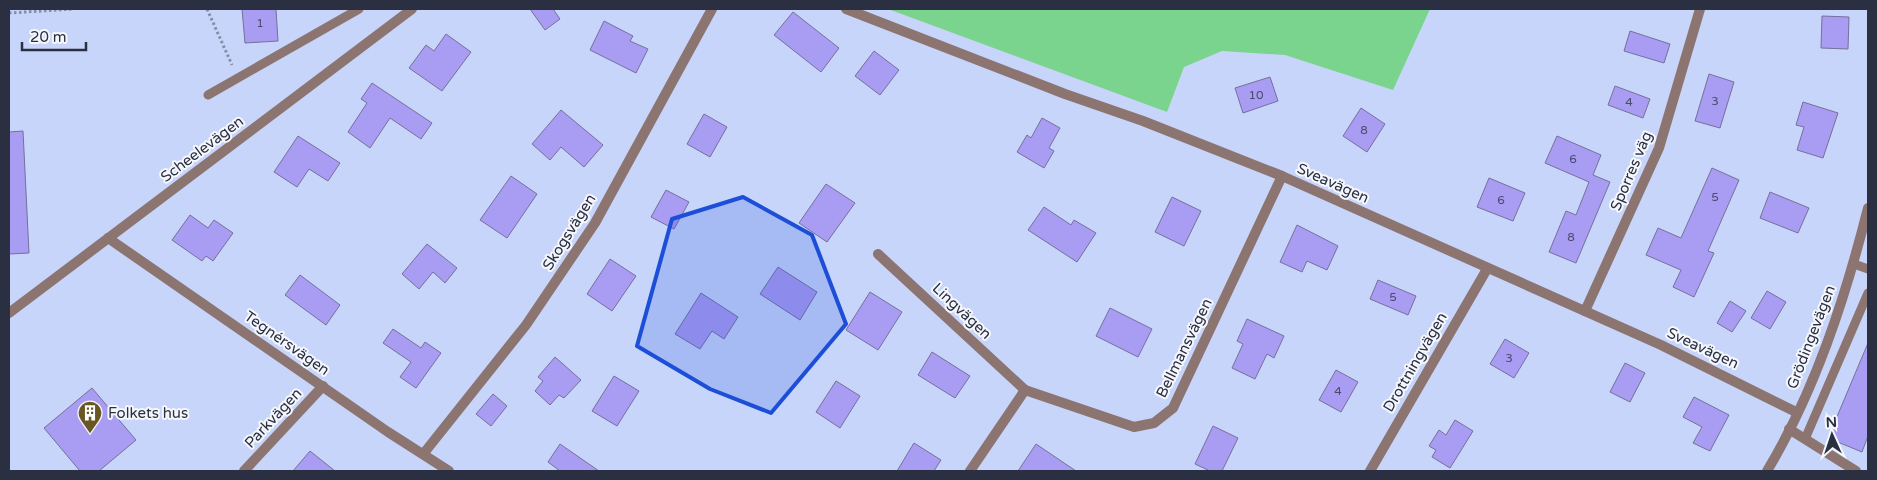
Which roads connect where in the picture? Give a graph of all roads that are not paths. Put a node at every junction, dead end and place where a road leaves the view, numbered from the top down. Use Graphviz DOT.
graph roads {
  1 [pos="359,9"];
  2 [pos="712,9"];
  3 [pos="846,9"];
  4 [pos="1700,9"];
  5 [pos="409,10"];
  6 [pos="208,95"];
  7 [pos="1282,176"];
  8 [pos="1868,208"];
  9 [pos="108,238"];
  10 [pos="878,254"];
  11 [pos="1854,264"];
  12 [pos="1487,269"];
  13 [pos="1868,269"];
  14 [pos="1868,293"];
  15 [pos="1585,311"];
  16 [pos="9,313"];
  17 [pos="323,386"];
  18 [pos="1025,390"];
  19 [pos="1796,412"];
  20 [pos="1788,429"];
  21 [pos="1805,439"];
  22 [pos="424,454"];
  23 [pos="244,471"];
  24 [pos="449,471"];
  25 [pos="971,471"];
  26 [pos="1370,471"];
  27 [pos="1767,471"];
  28 [pos="1856,471"];
  1 -- 6 [label="lane"];
  2 -- 22 [label="street, Skogsvägen"];
  3 -- 7 [label="street, Sveavägen"];
  4 -- 15 [label="street, Sporres väg"];
  5 -- 9 [label="street, Scheelevägen"];
  7 -- 12 [label="street, Sveavägen"];
  7 -- 18 [label="street, Bellmansvägen"];
  8 -- 11 [label="street, Grödingevägen"];
  9 -- 16 [label="street, Scheelevägen"];
  9 -- 17 [label="street, Tegnérsvägen"];
  10 -- 18 [label="street, Lingvägen"];
  11 -- 13 [label="lane"];
  11 -- 19 [label="street, Grödingevägen"];
  12 -- 15 [label="street, Sveavägen"];
  12 -- 26 [label="street, Drottningvägen"];
  14 -- 21 [label="lane"];
  15 -- 19 [label="street, Sveavägen"];
  17 -- 22 [label="street, Tegnérsvägen"];
  17 -- 23 [label="street, Parkvägen"];
  18 -- 25 [label="street"];
  19 -- 20 [label="street, Grödingevägen"];
  20 -- 21 [label="street"];
  20 -- 27 [label="street, Grödingevägen"];
  21 -- 28 [label="street"];
  22 -- 24 [label="street, Tegnérsvägen"];
}
